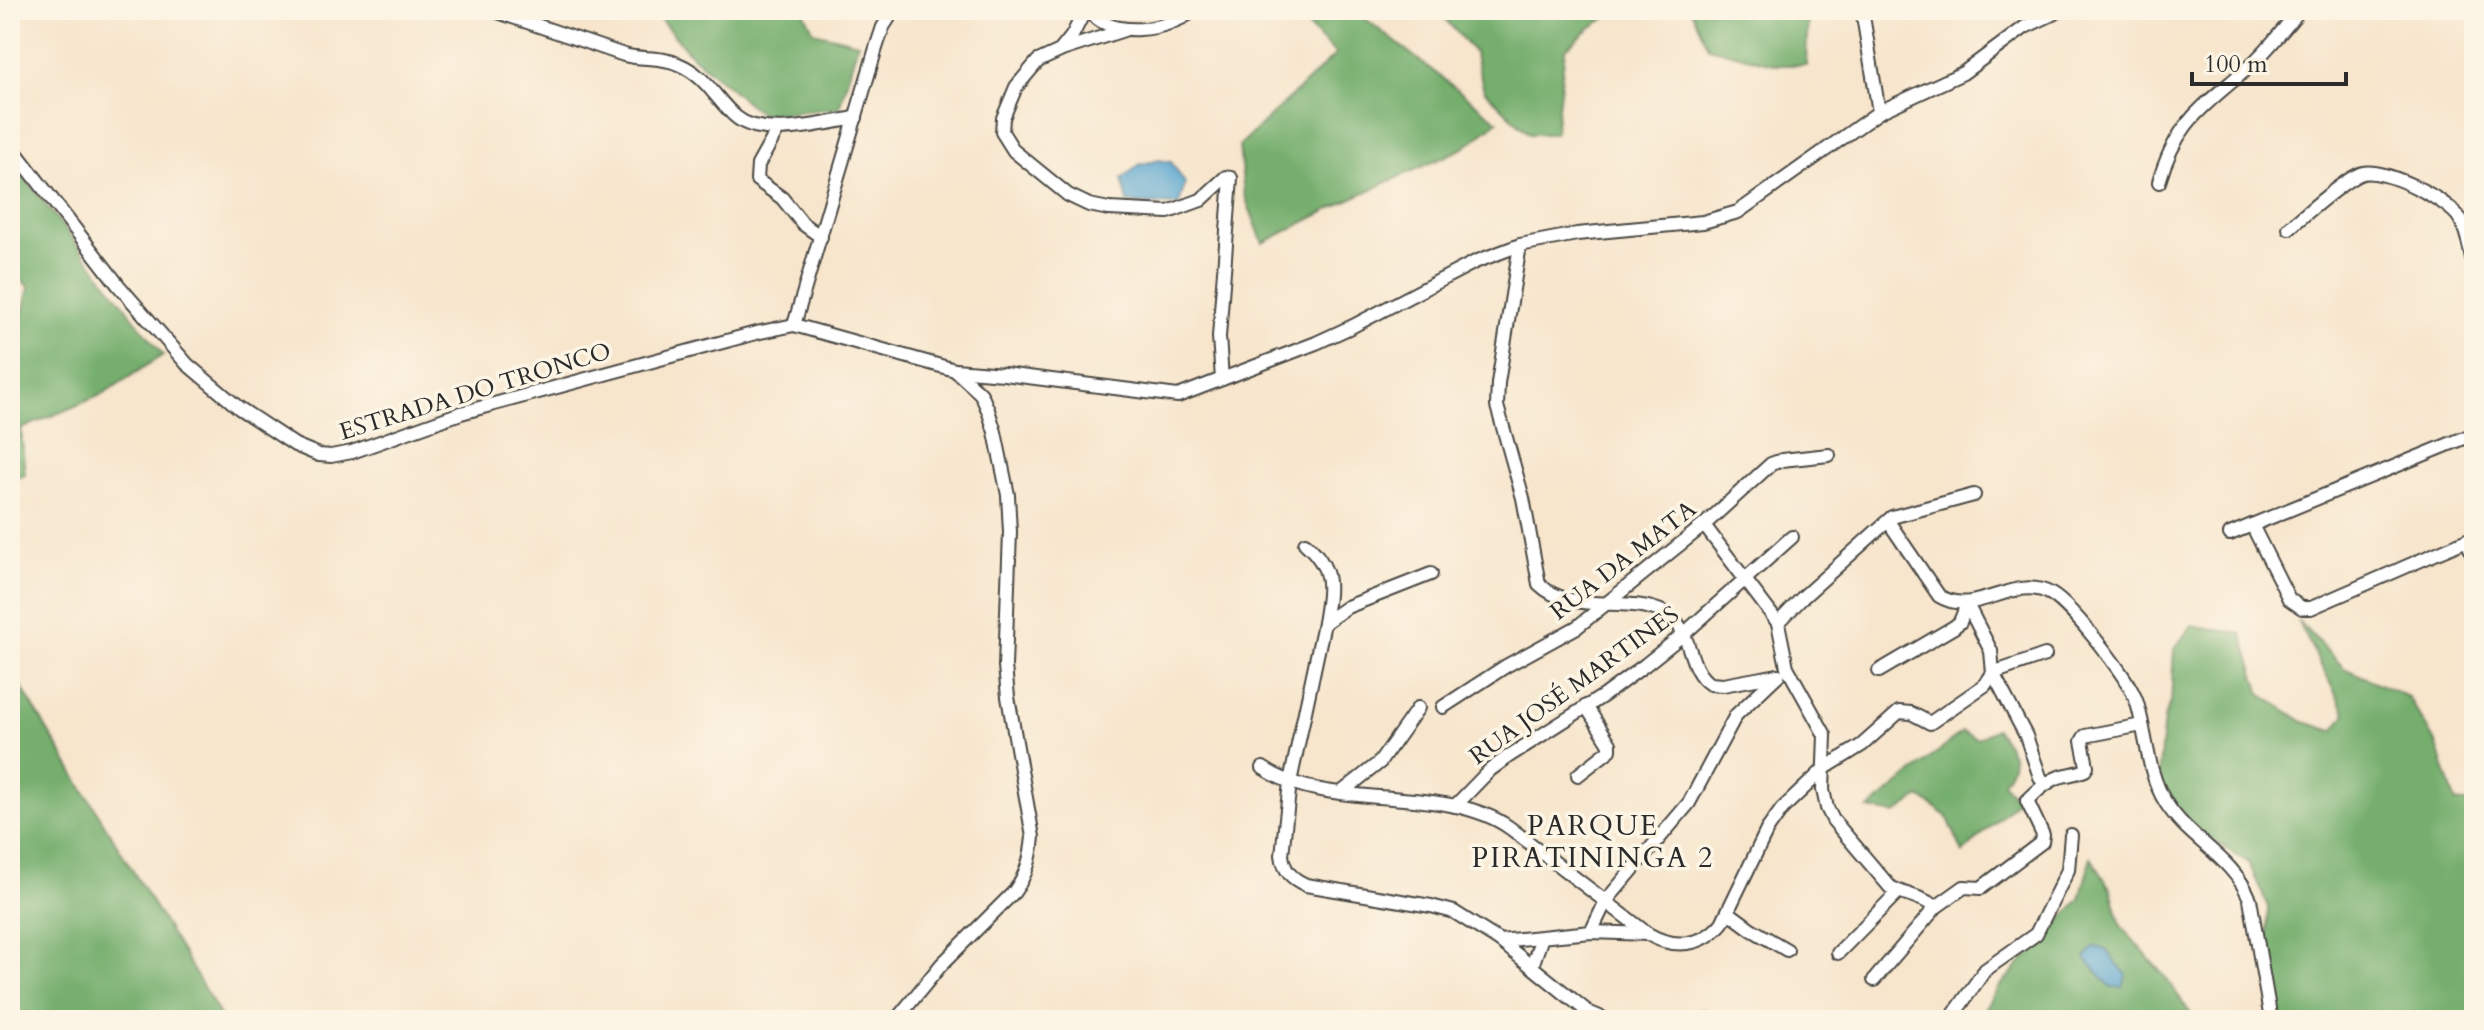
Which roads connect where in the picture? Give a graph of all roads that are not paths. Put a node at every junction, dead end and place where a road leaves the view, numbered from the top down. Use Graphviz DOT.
graph roads {
  1 [pos="492,10"];
  2 [pos="894,10"];
  3 [pos="1086,10"];
  4 [pos="1195,10"];
  5 [pos="1862,10"];
  6 [pos="2061,10"];
  7 [pos="2300,10"];
  8 [pos="1124,30"];
  9 [pos="1060,51"];
  10 [pos="1879,112"];
  11 [pos="856,118"];
  12 [pos="778,129"];
  13 [pos="10,145"];
  14 [pos="2159,182"];
  15 [pos="2289,228"];
  16 [pos="821,237"];
  17 [pos="1520,245"];
  18 [pos="2474,266"];
  19 [pos="794,325"];
  20 [pos="955,370"];
  21 [pos="1222,379"];
  22 [pos="2474,434"];
  23 [pos="1829,455"];
  24 [pos="1974,495"];
  25 [pos="1888,521"];
  26 [pos="1704,525"];
  27 [pos="2252,525"];
  28 [pos="2230,534"];
  29 [pos="1792,537"];
  30 [pos="2471,538"];
  31 [pos="1305,543"];
  32 [pos="2474,558"];
  33 [pos="1431,574"];
  34 [pos="1743,580"];
  35 [pos="1967,604"];
  36 [pos="1606,605"];
  37 [pos="1324,623"];
  38 [pos="1778,623"];
  39 [pos="1685,633"];
  40 [pos="2045,655"];
  41 [pos="1782,671"];
  42 [pos="1879,671"];
  43 [pos="1993,673"];
  44 [pos="1586,706"];
  45 [pos="1443,707"];
  46 [pos="1418,708"];
  47 [pos="2142,725"];
  48 [pos="1263,768"];
  49 [pos="1825,768"];
  50 [pos="1578,775"];
  51 [pos="1290,782"];
  52 [pos="2045,784"];
  53 [pos="1342,792"];
  54 [pos="1455,806"];
  55 [pos="2071,835"];
  56 [pos="1898,892"];
  57 [pos="1606,901"];
  58 [pos="1936,907"];
  59 [pos="1728,912"];
  60 [pos="1591,932"];
  61 [pos="1648,934"];
  62 [pos="1542,937"];
  63 [pos="1500,941"];
  64 [pos="1787,950"];
  65 [pos="1838,953"];
  66 [pos="1532,966"];
  67 [pos="1874,980"];
  68 [pos="896,1020"];
  69 [pos="1607,1020"];
  70 [pos="1710,1020"];
  71 [pos="1743,1020"];
  72 [pos="1950,1020"];
  73 [pos="2271,1020"];
  1 -- 12 [label="street"];
  2 -- 11 [label="street"];
  3 -- 8 [label="street"];
  3 -- 9 [label="street"];
  4 -- 8 [label="street"];
  5 -- 10 [label="street"];
  6 -- 10 [label="street"];
  7 -- 14 [label="street"];
  8 -- 9 [label="street"];
  9 -- 21 [label="street"];
  10 -- 17 [label="street"];
  11 -- 12 [label="street"];
  11 -- 16 [label="street"];
  12 -- 16 [label="street"];
  13 -- 19 [label="street, ESTRADA DO TRONCO"];
  15 -- 18 [label="street"];
  16 -- 19 [label="street"];
  17 -- 21 [label="street"];
  17 -- 36 [label="street"];
  19 -- 20 [label="street"];
  20 -- 21 [label="street"];
  20 -- 68 [label="street"];
  22 -- 27 [label="street"];
  23 -- 26 [label="street, RUA DA MATA"];
  24 -- 25 [label="street"];
  25 -- 35 [label="street"];
  25 -- 38 [label="street"];
  26 -- 34 [label="street"];
  26 -- 36 [label="street, RUA DA MATA"];
  27 -- 28 [label="street"];
  27 -- 30 [label="street"];
  29 -- 34 [label="street, RUA JOSÉ MARTINES"];
  30 -- 32 [label="street"];
  31 -- 37 [label="street"];
  33 -- 37 [label="street"];
  34 -- 38 [label="street"];
  34 -- 39 [label="street, RUA JOSÉ MARTINES"];
  35 -- 42 [label="street"];
  35 -- 43 [label="street"];
  35 -- 47 [label="street"];
  36 -- 39 [label="street"];
  36 -- 45 [label="street, RUA DA MATA"];
  37 -- 51 [label="street"];
  38 -- 41 [label="street"];
  39 -- 41 [label="street"];
  39 -- 44 [label="street, RUA JOSÉ MARTINES"];
  40 -- 43 [label="street"];
  41 -- 49 [label="street"];
  41 -- 57 [label="street"];
  43 -- 49 [label="street"];
  43 -- 52 [label="street"];
  44 -- 50 [label="street"];
  44 -- 54 [label="street, RUA JOSÉ MARTINES"];
  46 -- 53 [label="street"];
  47 -- 52 [label="street"];
  47 -- 73 [label="street"];
  48 -- 51 [label="street"];
  49 -- 56 [label="street"];
  49 -- 59 [label="street"];
  51 -- 53 [label="street"];
  51 -- 63 [label="street"];
  52 -- 58 [label="street"];
  53 -- 54 [label="street"];
  54 -- 57 [label="street"];
  55 -- 72 [label="street"];
  56 -- 58 [label="street"];
  56 -- 65 [label="street"];
  57 -- 60 [label="street"];
  57 -- 61 [label="street"];
  58 -- 67 [label="street"];
  59 -- 61 [label="street"];
  59 -- 64 [label="street"];
  60 -- 61 [label="street"];
  60 -- 62 [label="street"];
  62 -- 63 [label="street"];
  62 -- 66 [label="street"];
  63 -- 66 [label="street"];
  66 -- 69 [label="street"];
  70 -- 71 [label="street"];
}
